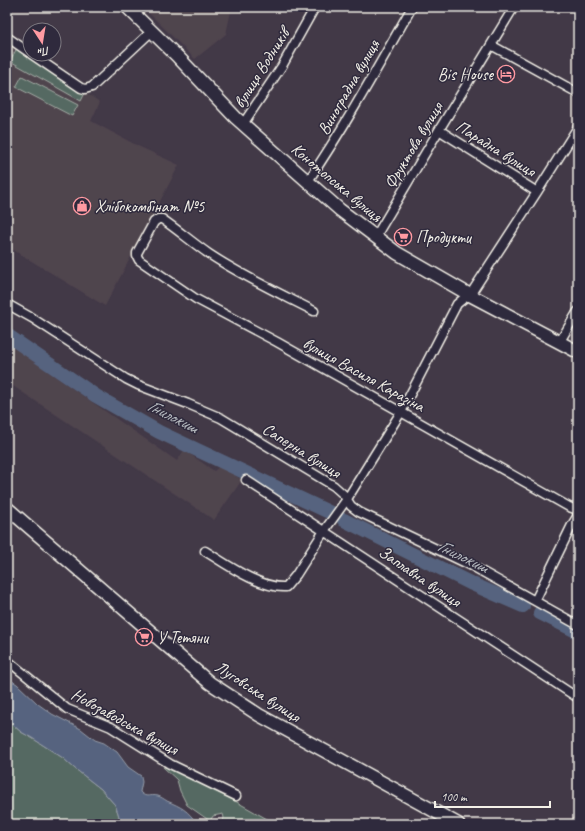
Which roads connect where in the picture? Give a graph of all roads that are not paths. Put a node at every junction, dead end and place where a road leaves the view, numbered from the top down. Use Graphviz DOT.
graph roads {
  1 [pos="127,7"];
  2 [pos="315,7"];
  3 [pos="412,7"];
  4 [pos="514,7"];
  5 [pos="152,31"];
  6 [pos="7,37"];
  7 [pos="491,46"];
  8 [pos="22,48"];
  9 [pos="43,62"];
  10 [pos="578,93"];
  11 [pos="243,124"];
  12 [pos="578,127"];
  13 [pos="439,130"];
  14 [pos="308,181"];
  15 [pos="537,192"];
  16 [pos="376,236"];
  17 [pos="470,295"];
  18 [pos="7,304"];
  19 [pos="314,311"];
  20 [pos="578,311"];
  21 [pos="559,343"];
  22 [pos="578,352"];
  23 [pos="401,412"];
  24 [pos="246,480"];
  25 [pos="347,499"];
  26 [pos="7,508"];
  27 [pos="578,510"];
  28 [pos="578,515"];
  29 [pos="324,531"];
  30 [pos="205,551"];
  31 [pos="535,601"];
  32 [pos="578,625"];
  33 [pos="7,660"];
  34 [pos="578,698"];
  35 [pos="236,796"];
  36 [pos="458,824"];
  1 -- 5 [label="street, Конотопська вулиця"];
  2 -- 11 [label="street, вулиця Водників"];
  3 -- 14 [label="street, Виноградна вулиця"];
  4 -- 7 [label="street, Фруктова вулиця"];
  5 -- 9 [label="street"];
  5 -- 11 [label="street, Конотопська вулиця"];
  6 -- 8 [label="street"];
  7 -- 10 [label="street"];
  7 -- 13 [label="street, Фруктова вулиця"];
  11 -- 14 [label="street, Конотопська вулиця"];
  12 -- 15 [label="street"];
  13 -- 15 [label="street, Парадна вулиця"];
  13 -- 16 [label="street, Фруктова вулиця"];
  14 -- 16 [label="street, Конотопська вулиця"];
  15 -- 17 [label="street"];
  16 -- 17 [label="street, Конотопська вулиця"];
  17 -- 21 [label="street, Конотопська вулиця"];
  17 -- 23 [label="street"];
  18 -- 25 [label="street, Саперна вулиця"];
  19 -- 23 [label="street, вулиця Василя Каразіна"];
  20 -- 21 [label="street"];
  21 -- 22 [label="street, Конотопська вулиця"];
  23 -- 25 [label="street"];
  23 -- 27 [label="street, вулиця Василя Каразіна"];
  24 -- 29 [label="street, Заплавна вулиця"];
  25 -- 29 [label="street"];
  25 -- 31 [label="street, Саперна вулиця"];
  26 -- 36 [label="street, Луговська вулиця"];
  28 -- 31 [label="street"];
  29 -- 30 [label="street"];
  29 -- 34 [label="street, Заплавна вулиця"];
  31 -- 32 [label="street, Саперна вулиця"];
  33 -- 35 [label="street, Новозаводська вулиця"];
}
